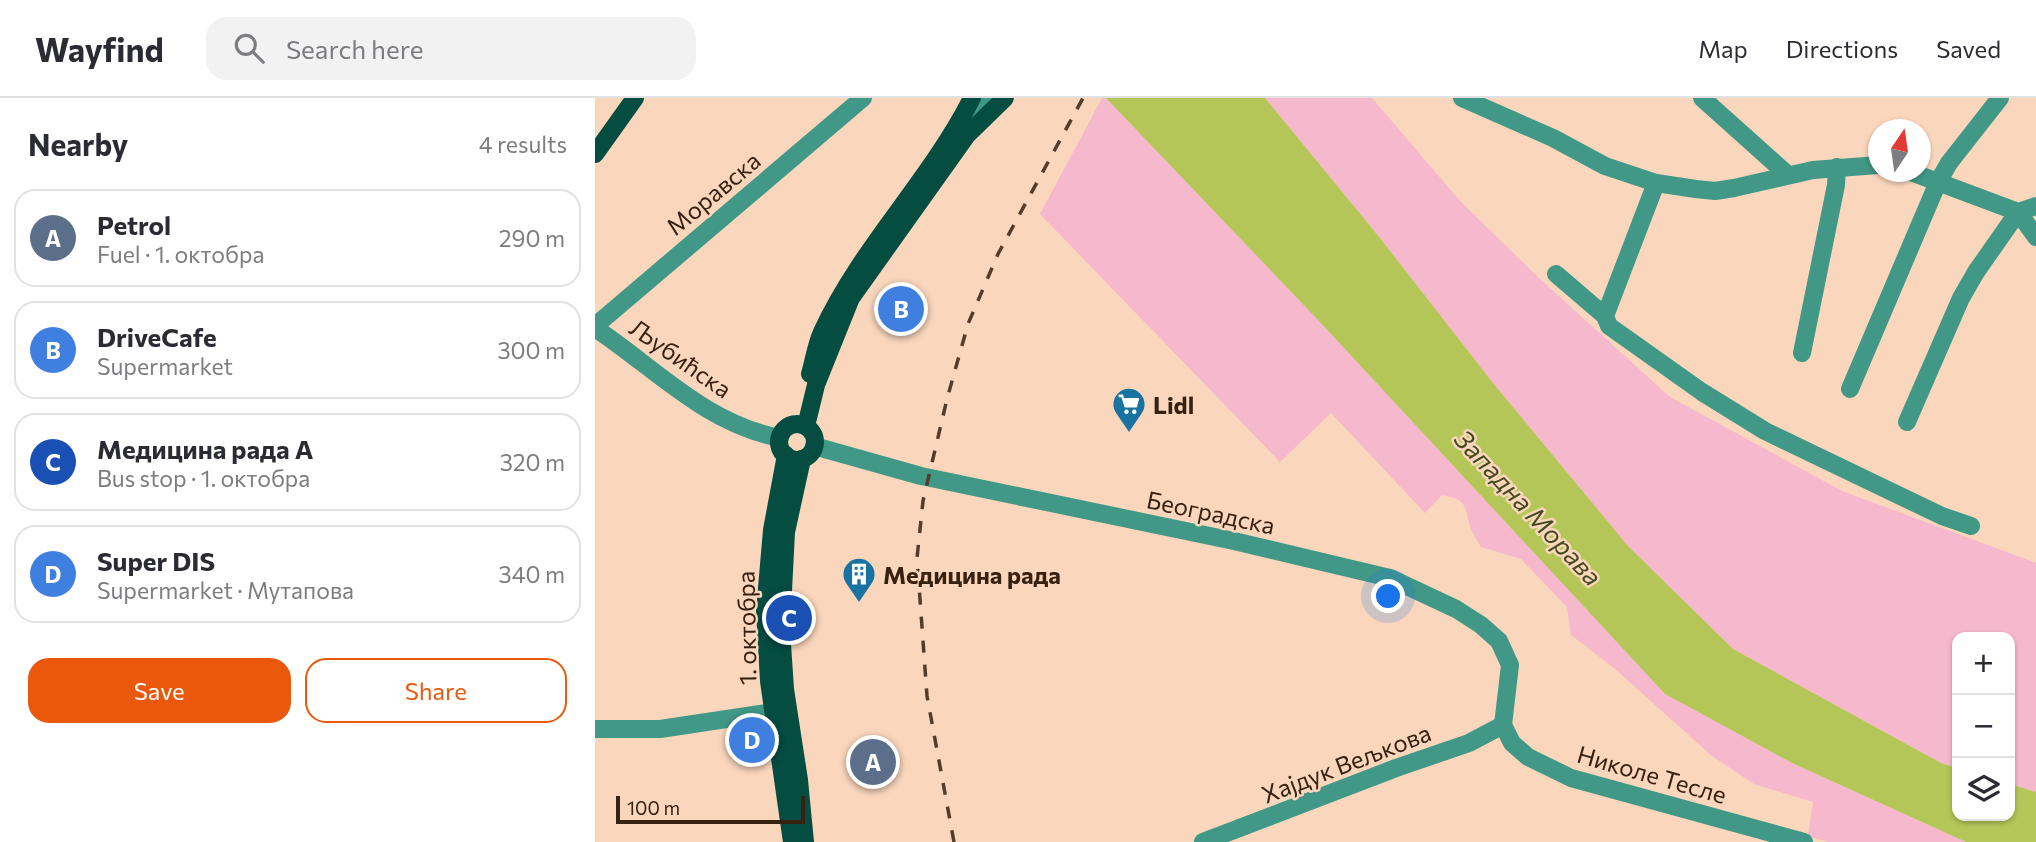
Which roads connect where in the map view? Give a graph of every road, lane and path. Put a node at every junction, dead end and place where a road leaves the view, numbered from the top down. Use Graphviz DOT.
graph roads {
  1 [pos="635,98"];
  2 [pos="863,98"];
  3 [pos="972,98"];
  4 [pos="984,98"];
  5 [pos="1005,98"];
  6 [pos="1462,98"];
  7 [pos="1702,98"];
  8 [pos="2000,98"];
  9 [pos="962,132"];
  10 [pos="595,154"];
  11 [pos="1868,165"];
  12 [pos="1837,167"];
  13 [pos="1788,175"];
  14 [pos="1931,179"];
  15 [pos="1938,182"];
  16 [pos="1656,183"];
  17 [pos="2036,206"];
  18 [pos="2018,212"];
  19 [pos="2036,237"];
  20 [pos="1556,274"];
  21 [pos="1605,316"];
  22 [pos="595,327"];
  23 [pos="1802,353"];
  24 [pos="1850,389"];
  25 [pos="1907,422"];
  26 [pos="801,425"];
  27 [pos="779,438"];
  28 [pos="801,453"];
  29 [pos="1971,526"];
  30 [pos="782,710"];
  31 [pos="1503,725"];
  32 [pos="595,729"];
  33 [pos="792,842"];
  34 [pos="805,842"];
  35 [pos="1203,842"];
  36 [pos="1804,842"];
  1 -- 10 [label="main road"];
  2 -- 22 [label="street, Моравска"];
  3 -- 9 [label="main road"];
  4 -- 9 [label="street"];
  5 -- 9 [label="main road"];
  6 -- 16 [label="street"];
  7 -- 13 [label="street"];
  8 -- 15 [label="street"];
  9 -- 26 [label="main road"];
  11 -- 12 [label="street"];
  12 -- 13 [label="street"];
  12 -- 23 [label="street"];
  13 -- 16 [label="street"];
  14 -- 15 [label="street"];
  15 -- 18 [label="street"];
  15 -- 24 [label="street"];
  16 -- 21 [label="street"];
  17 -- 18 [label="street"];
  18 -- 19 [label="street"];
  18 -- 25 [label="street"];
  20 -- 21 [label="street"];
  21 -- 29 [label="street"];
  22 -- 27 [label="street, Љубићска"];
  26 -- 27 [label="main road"];
  26 -- 28 [label="main road"];
  27 -- 28 [label="main road"];
  28 -- 30 [label="main road, 1. октобра"];
  28 -- 31 [label="street, Београдска"];
  30 -- 32 [label="street"];
  30 -- 33 [label="main road, 1. октобра"];
  30 -- 34 [label="main road, 1. октобра"];
  31 -- 35 [label="street, Хајдук Вељкова"];
  31 -- 36 [label="street, Николе Тесле"];
}
